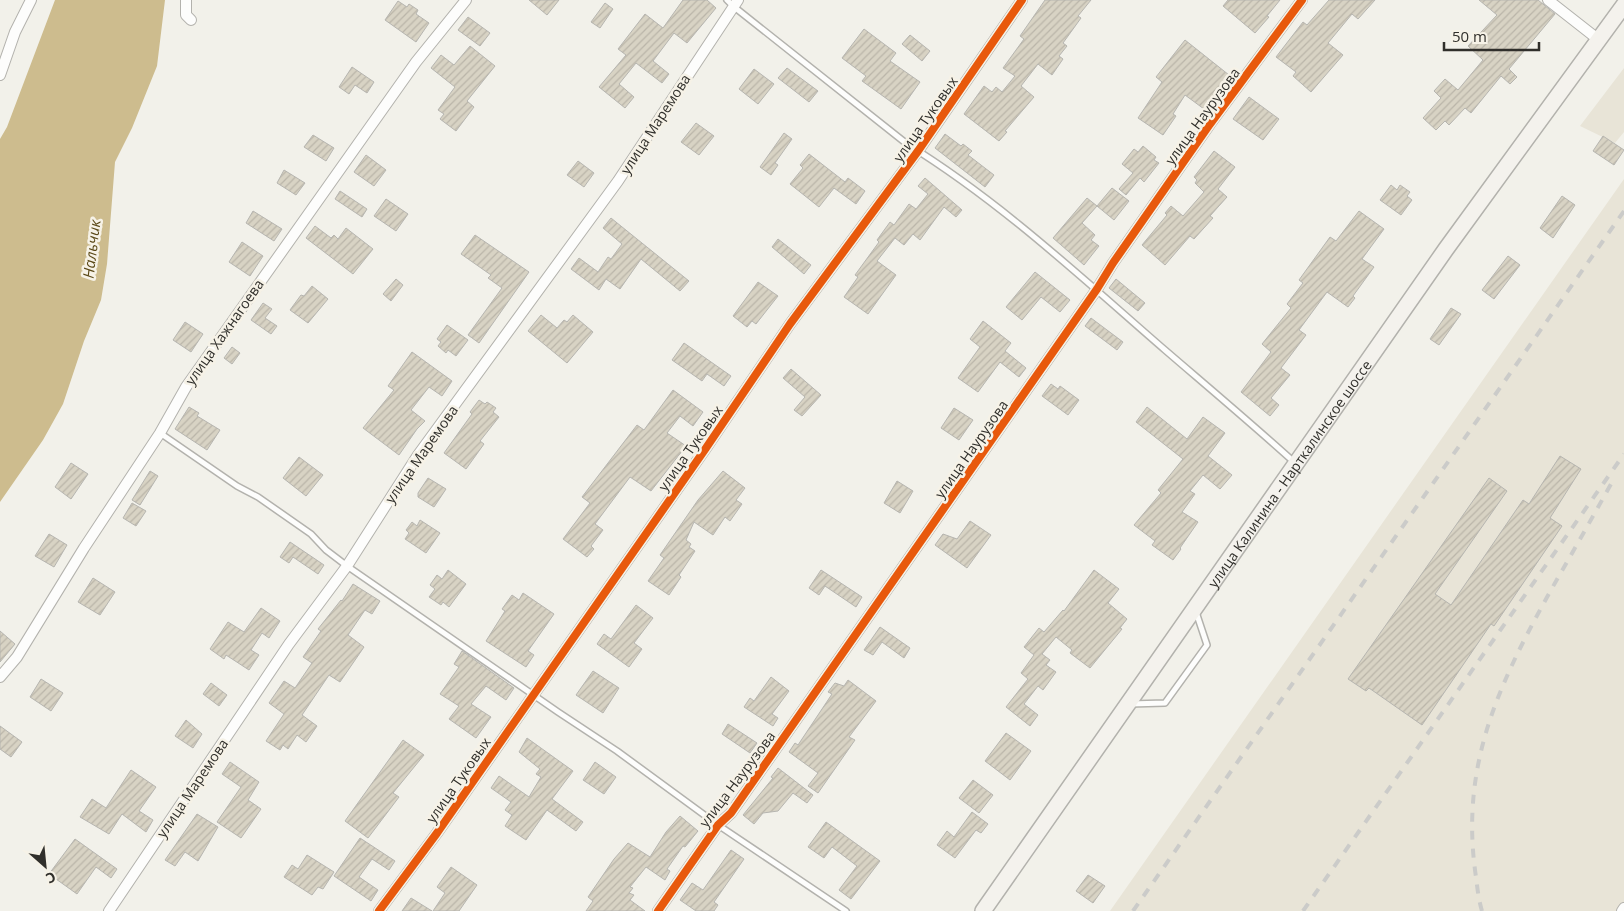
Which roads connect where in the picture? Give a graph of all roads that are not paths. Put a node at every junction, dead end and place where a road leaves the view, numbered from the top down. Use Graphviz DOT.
graph roads {
  1 [pos="31,0"];
  2 [pos="186,0"];
  3 [pos="466,0"];
  4 [pos="1022,0"];
  5 [pos="1302,0"];
  6 [pos="1548,0"];
  7 [pos="733,2"];
  8 [pos="1624,5"];
  9 [pos="191,20"];
  10 [pos="1599,40"];
  11 [pos="0,76"];
  12 [pos="918,151"];
  13 [pos="1097,289"];
  14 [pos="160,433"];
  15 [pos="1296,464"];
  16 [pos="347,566"];
  17 [pos="1194,608"];
  18 [pos="0,677"];
  19 [pos="533,695"];
  20 [pos="1127,704"];
  21 [pos="718,825"];
  22 [pos="1624,908"];
  23 [pos="109,911"];
  24 [pos="379,911"];
  25 [pos="658,911"];
  26 [pos="846,911"];
  27 [pos="983,911"];
  28 [pos="1622,911"];
  1 -- 11 [label="street"];
  2 -- 9 [label="street"];
  3 -- 14 [label="street, улица Хажнагоева"];
  4 -- 12 [label="street, улица Туковых"];
  5 -- 13 [label="street, улица Наурузова"];
  6 -- 10 [label="street"];
  7 -- 12 [label="lane"];
  7 -- 16 [label="street, улица Маремова"];
  8 -- 10 [label="main road, улица Калинина - Нарткалинское шоссе"];
  10 -- 15 [label="main road, улица Калинина - Нарткалинское шоссе"];
  12 -- 13 [label="lane"];
  12 -- 19 [label="street, улица Туковых"];
  13 -- 15 [label="lane"];
  13 -- 21 [label="street, улица Наурузова"];
  14 -- 16 [label="lane"];
  14 -- 18 [label="street, улица Хажнагоева"];
  15 -- 17 [label="main road, улица Калинина - Нарткалинское шоссе"];
  16 -- 19 [label="lane"];
  16 -- 23 [label="street, улица Маремова"];
  17 -- 20 [label="main road, улица Калинина - Нарткалинское шоссе"];
  17 -- 20 [label="lane"];
  19 -- 21 [label="lane"];
  19 -- 24 [label="street, улица Туковых"];
  20 -- 27 [label="main road, улица Калинина - Нарткалинское шоссе"];
  21 -- 25 [label="street, улица Наурузова"];
  21 -- 26 [label="lane"];
  22 -- 28 [label="street"];
}
